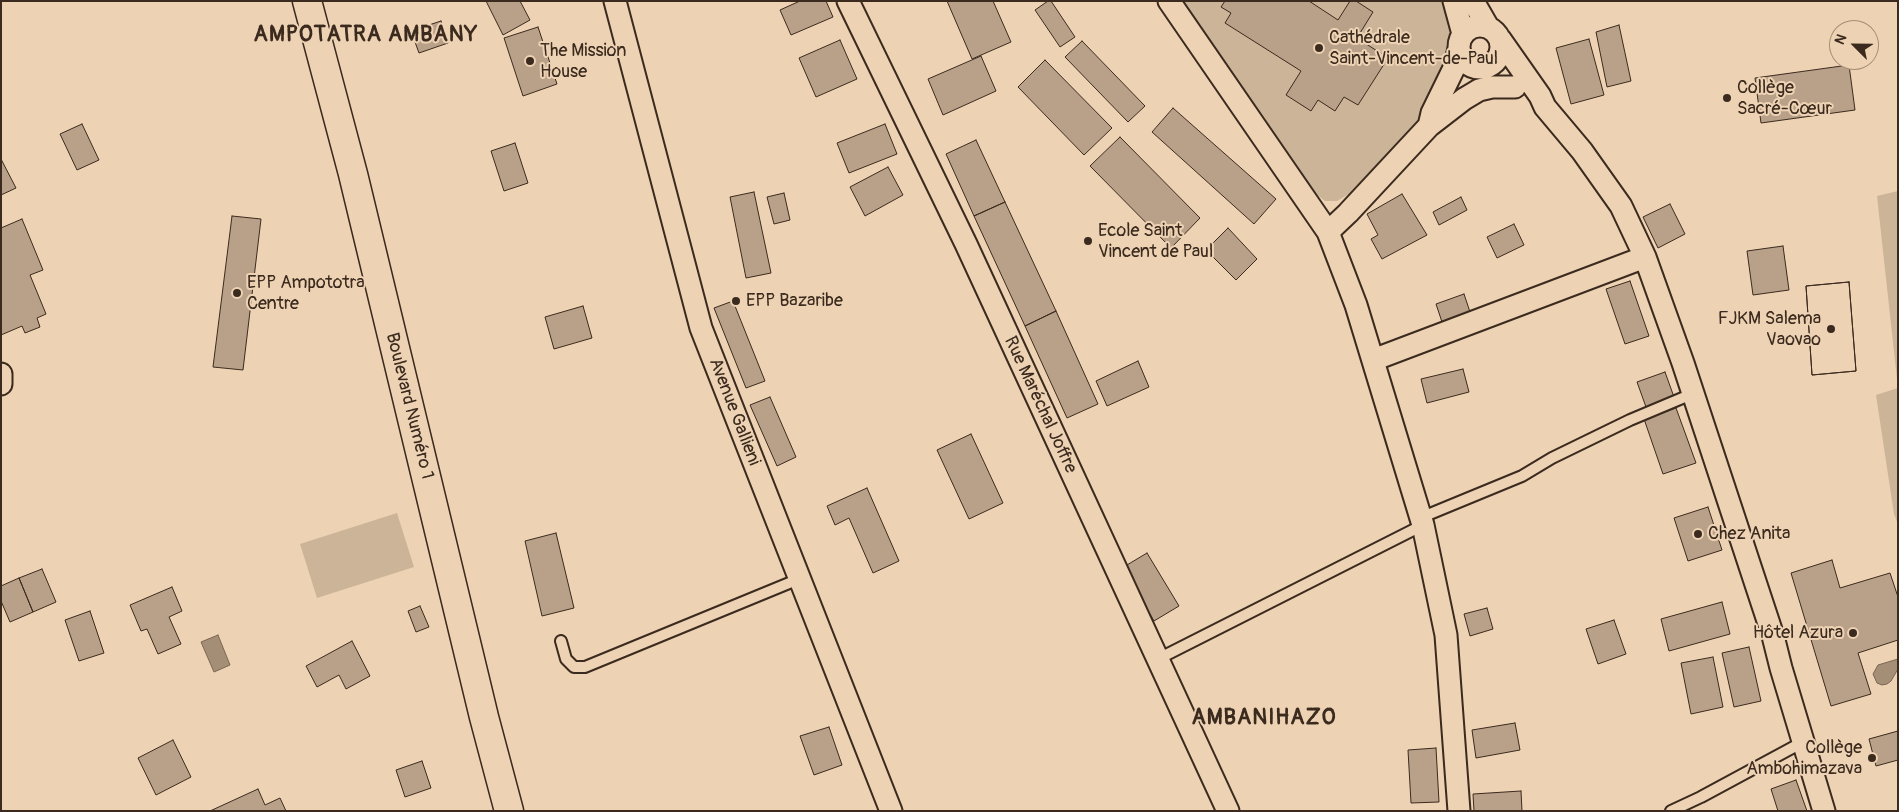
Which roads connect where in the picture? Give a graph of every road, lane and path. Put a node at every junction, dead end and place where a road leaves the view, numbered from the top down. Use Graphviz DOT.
graph roads {
  1 [pos="307,1"];
  2 [pos="615,1"];
  3 [pos="848,1"];
  4 [pos="1169,1"];
  5 [pos="1454,1"];
  6 [pos="1473,1"];
  7 [pos="1494,33"];
  8 [pos="1461,41"];
  9 [pos="1484,67"];
  10 [pos="1515,87"];
  11 [pos="1464,99"];
  12 [pos="1545,107"];
  13 [pos="1429,126"];
  14 [pos="1328,232"];
  15 [pos="1645,257"];
  16 [pos="1373,360"];
  17 [pos="1,374"];
  18 [pos="1,384"];
  19 [pos="1692,394"];
  20 [pos="1421,522"];
  21 [pos="799,580"];
  22 [pos="561,641"];
  23 [pos="1158,659"];
  24 [pos="1803,742"];
  25 [pos="509,811"];
  26 [pos="891,811"];
  27 [pos="1228,811"];
  28 [pos="1459,811"];
  29 [pos="1671,811"];
  30 [pos="1824,811"];
  1 -- 25 [label="main road, Boulevard Numéro 1"];
  2 -- 21 [label="street, Avenue Gallieni"];
  3 -- 23 [label="street, Rue Maréchal Joffre"];
  4 -- 14 [label="street"];
  5 -- 8 [label="street"];
  6 -- 7 [label="street"];
  7 -- 8 [label="street"];
  7 -- 9 [label="street"];
  7 -- 12 [label="street"];
  8 -- 9 [label="street"];
  8 -- 13 [label="street"];
  9 -- 10 [label="street"];
  9 -- 11 [label="street"];
  10 -- 11 [label="street"];
  10 -- 12 [label="street"];
  11 -- 13 [label="street"];
  12 -- 15 [label="street"];
  13 -- 14 [label="street"];
  14 -- 16 [label="street"];
  15 -- 16 [label="street"];
  15 -- 19 [label="street"];
  16 -- 20 [label="street"];
  17 -- 18 [label="street"];
  19 -- 20 [label="lane"];
  19 -- 24 [label="street"];
  20 -- 23 [label="lane"];
  20 -- 28 [label="street"];
  21 -- 22 [label="lane"];
  21 -- 26 [label="street, Avenue Gallieni"];
  23 -- 27 [label="street, Rue Maréchal Joffre"];
  24 -- 29 [label="lane"];
  24 -- 30 [label="street"];
}
